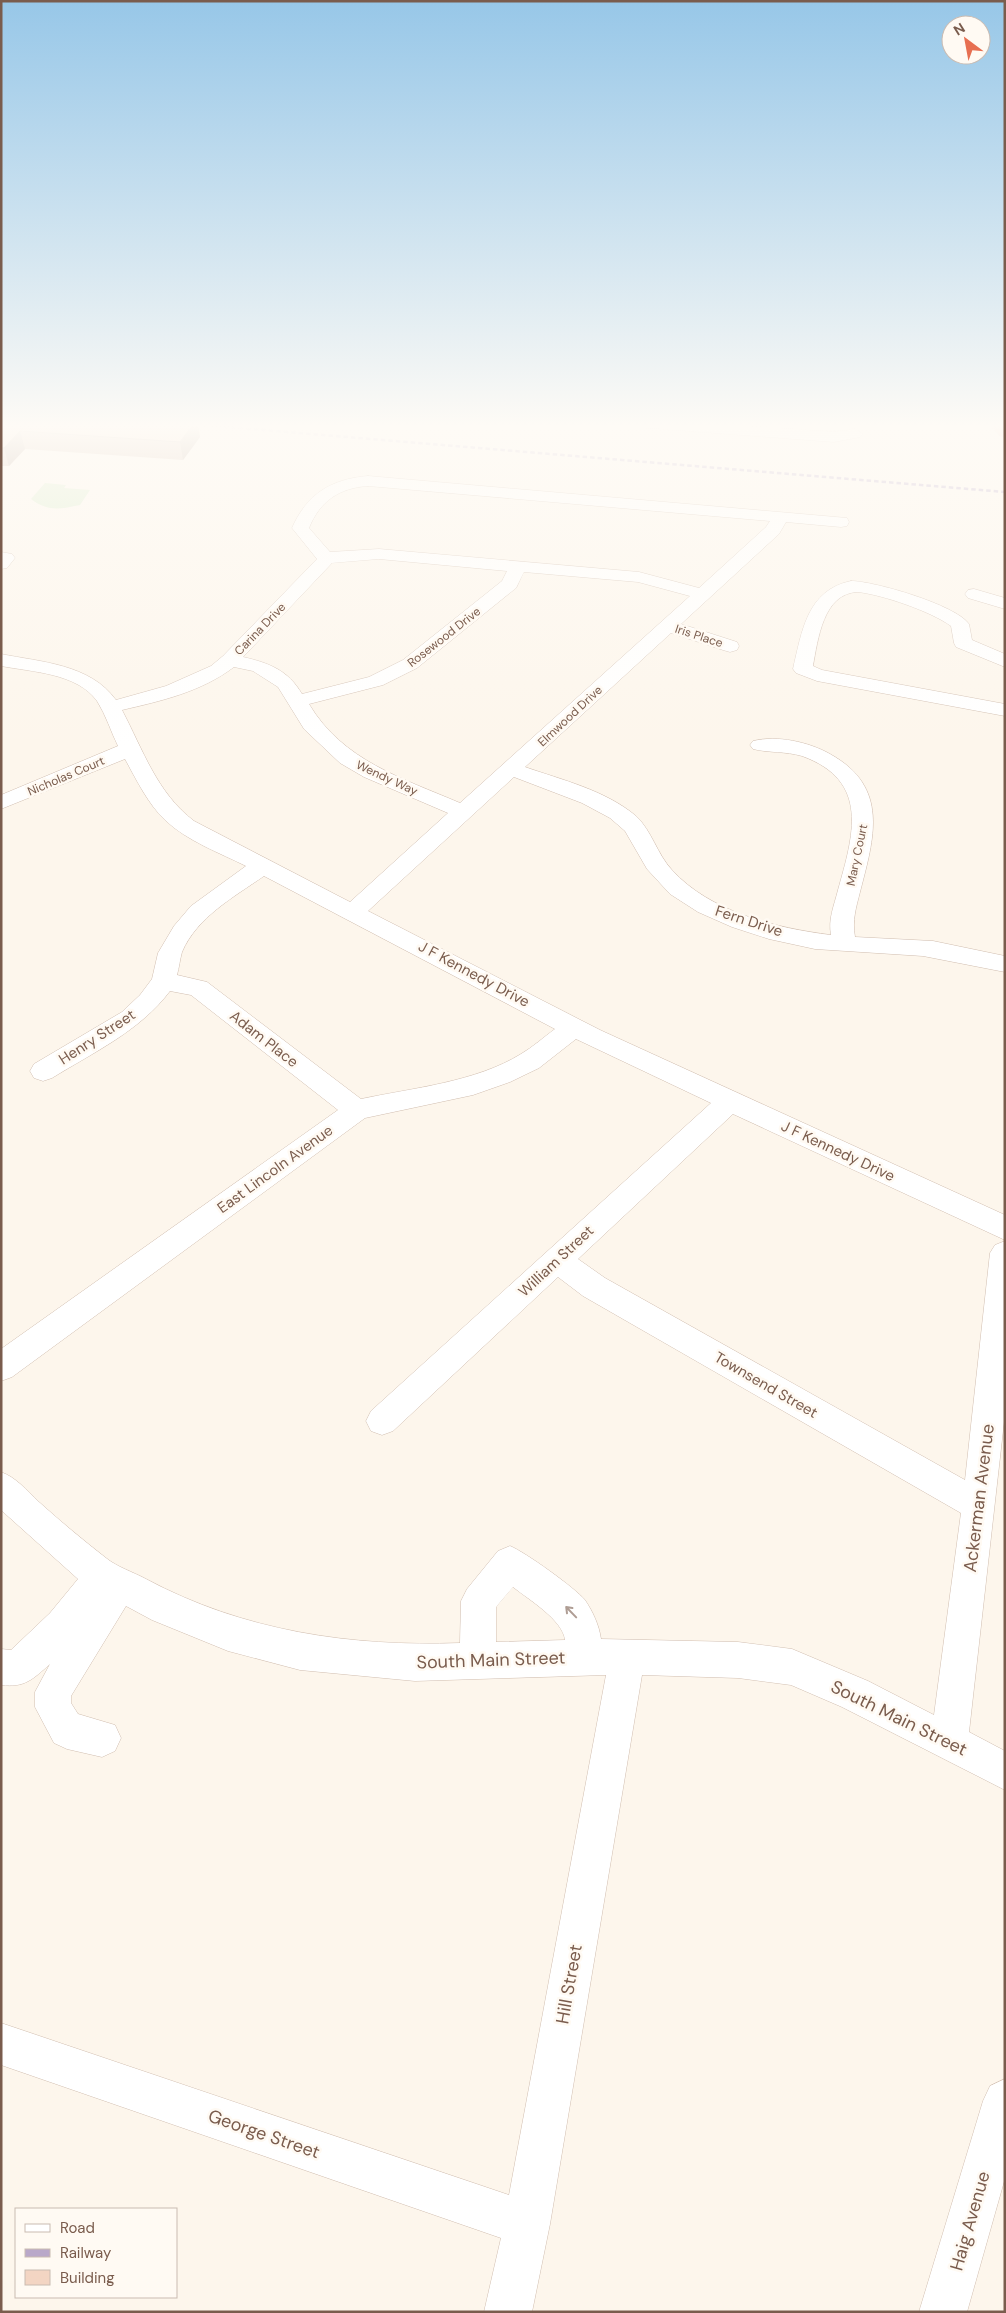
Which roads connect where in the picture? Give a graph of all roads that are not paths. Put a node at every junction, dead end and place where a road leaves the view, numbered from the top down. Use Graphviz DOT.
graph roads {
  1 [pos="302,531"];
  2 [pos="772,531"];
  3 [pos="1,558"];
  4 [pos="325,558"];
  5 [pos="1,564"];
  6 [pos="517,568"];
  7 [pos="703,594"];
  8 [pos="974,594"];
  9 [pos="1005,604"];
  10 [pos="668,626"];
  11 [pos="730,646"];
  12 [pos="1,660"];
  13 [pos="230,660"];
  14 [pos="1005,661"];
  15 [pos="298,701"];
  16 [pos="110,707"];
  17 [pos="1005,710"];
  18 [pos="760,745"];
  19 [pos="130,749"];
  20 [pos="512,769"];
  21 [pos="1,803"];
  22 [pos="464,812"];
  23 [pos="262,866"];
  24 [pos="354,911"];
  25 [pos="844,944"];
  26 [pos="1005,964"];
  27 [pos="164,981"];
  28 [pos="575,1027"];
  29 [pos="43,1071"];
  30 [pos="730,1101"];
  31 [pos="357,1110"];
  32 [pos="1005,1228"];
  33 [pos="1005,1253"];
  34 [pos="557,1260"];
  35 [pos="1,1367"];
  36 [pos="382,1421"];
  37 [pos="995,1465"];
  38 [pos="1,1488"];
  39 [pos="978,1505"];
  40 [pos="111,1580"];
  41 [pos="627,1656"];
  42 [pos="585,1657"];
  43 [pos="478,1661"];
  44 [pos="1,1667"];
  45 [pos="102,1738"];
  46 [pos="950,1743"];
  47 [pos="1005,1771"];
  48 [pos="1,2044"];
  49 [pos="1005,2101"];
  50 [pos="526,2224"];
  51 [pos="508,2312"];
  52 [pos="943,2312"];
  1 -- 4 [label="street"];
  2 -- 7 [label="street, Elmwood Drive"];
  3 -- 5 [label="street"];
  4 -- 6 [label="street"];
  4 -- 13 [label="street, Carina Drive"];
  6 -- 7 [label="street"];
  6 -- 15 [label="street, Rosewood Drive"];
  7 -- 10 [label="street, Elmwood Drive"];
  8 -- 9 [label="street"];
  10 -- 11 [label="street, Iris Place"];
  10 -- 20 [label="street, Elmwood Drive"];
  12 -- 16 [label="street, J F Kennedy Drive"];
  13 -- 15 [label="street, Wendy Way"];
  13 -- 16 [label="street, Carina Drive"];
  14 -- 17 [label="street"];
  15 -- 22 [label="street, Wendy Way"];
  16 -- 19 [label="street, J F Kennedy Drive"];
  18 -- 25 [label="street, Mary Court"];
  19 -- 21 [label="street, Nicholas Court"];
  19 -- 23 [label="street, J F Kennedy Drive"];
  20 -- 22 [label="street, Elmwood Drive"];
  20 -- 25 [label="street, Fern Drive"];
  22 -- 24 [label="street, Elmwood Drive"];
  23 -- 24 [label="street, J F Kennedy Drive"];
  23 -- 27 [label="street, Henry Street"];
  24 -- 28 [label="street, J F Kennedy Drive"];
  25 -- 26 [label="street, Fern Drive"];
  27 -- 29 [label="street, Henry Street"];
  27 -- 31 [label="street, Adam Place"];
  28 -- 30 [label="street, J F Kennedy Drive"];
  28 -- 31 [label="street, East Lincoln Avenue"];
  30 -- 32 [label="street, J F Kennedy Drive"];
  30 -- 34 [label="street, William Street"];
  31 -- 35 [label="street, East Lincoln Avenue"];
  33 -- 37 [label="street, Ackerman Avenue"];
  34 -- 36 [label="street, William Street"];
  34 -- 39 [label="street, Townsend Street"];
  37 -- 39 [label="street, Ackerman Avenue"];
  38 -- 40 [label="street, South Main Street"];
  39 -- 46 [label="street, Ackerman Avenue"];
  40 -- 43 [label="street, South Main Street"];
  40 -- 44 [label="street"];
  40 -- 45 [label="street"];
  41 -- 42 [label="street, South Main Street"];
  41 -- 46 [label="street, South Main Street"];
  41 -- 50 [label="street, Hill Street"];
  42 -- 43 [label="street, South Main Street"];
  42 -- 43 [label="street, one-way"];
  46 -- 47 [label="street, South Main Street"];
  48 -- 50 [label="street, George Street"];
  49 -- 52 [label="street, Haig Avenue"];
  50 -- 51 [label="street, Hill Street"];
}
